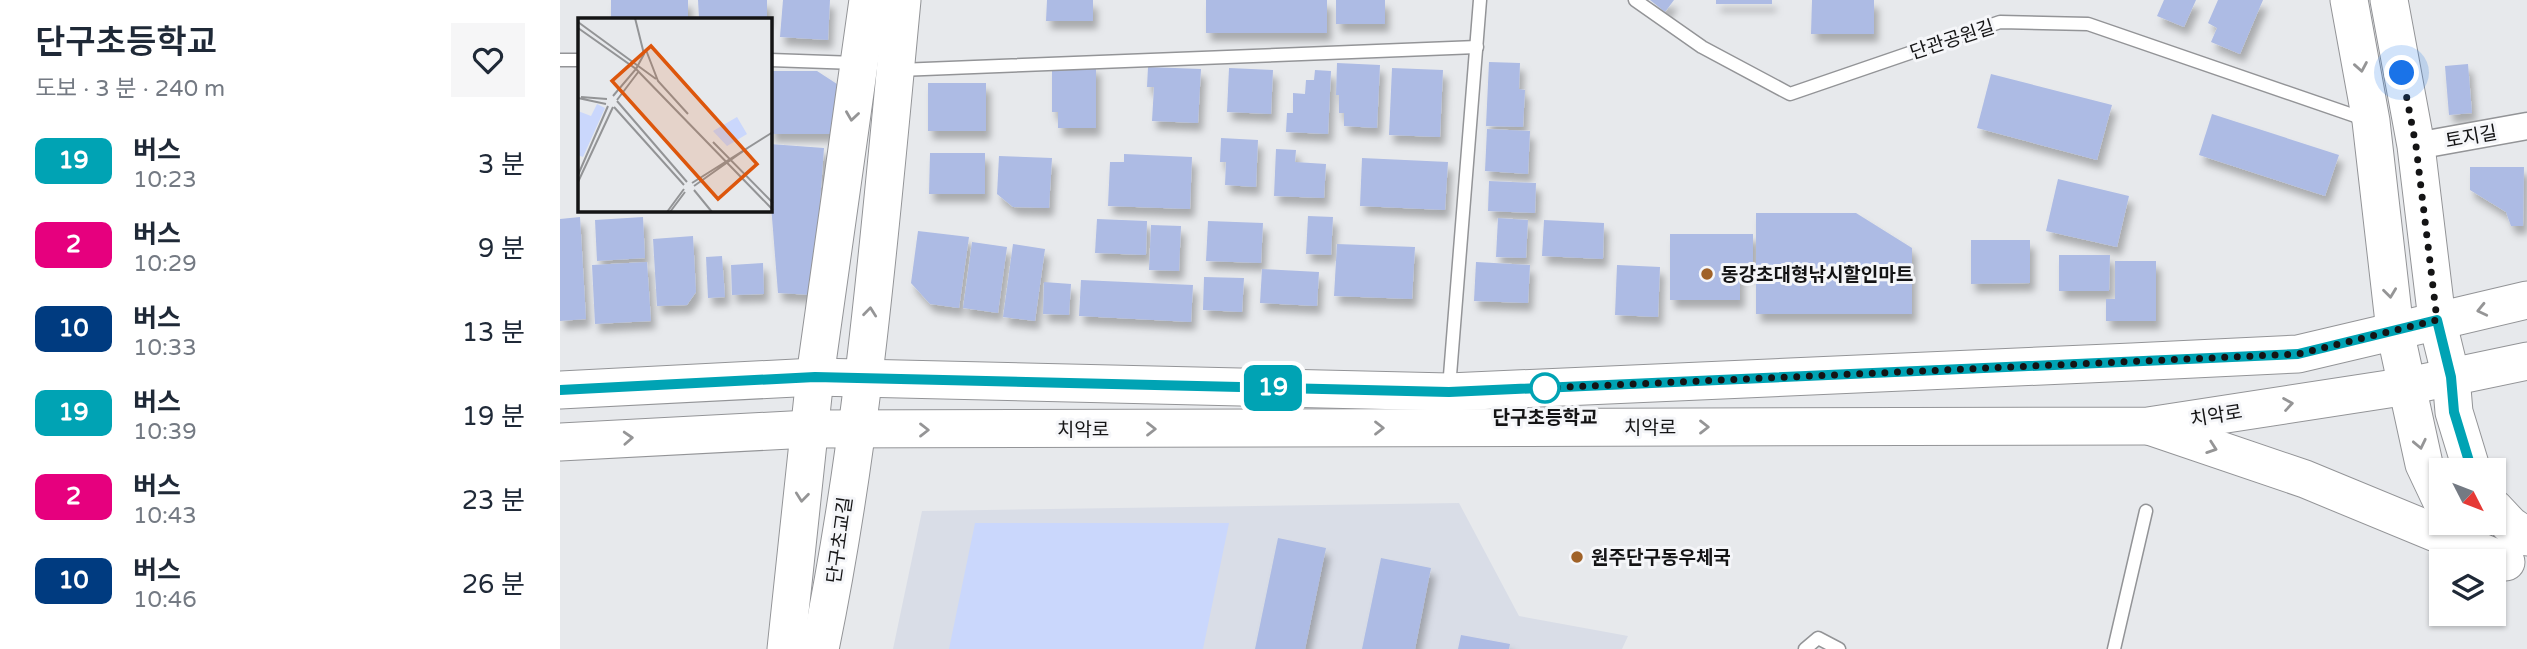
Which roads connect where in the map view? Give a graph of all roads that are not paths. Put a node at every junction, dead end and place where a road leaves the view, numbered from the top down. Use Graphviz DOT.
graph roads {
  1 [pos="869,0"];
  2 [pos="902,0"];
  3 [pos="1480,0"];
  4 [pos="1635,0"];
  5 [pos="2349,0"];
  6 [pos="2389,0"];
  7 [pos="1477,47"];
  8 [pos="560,60"];
  9 [pos="578,60"];
  10 [pos="772,61"];
  11 [pos="859,64"];
  12 [pos="895,70"];
  13 [pos="2371,121"];
  14 [pos="2527,126"];
  15 [pos="2416,146"];
  16 [pos="2527,300"];
  17 [pos="2437,320"];
  18 [pos="2395,331"];
  19 [pos="2527,360"];
  20 [pos="815,377"];
  21 [pos="2451,377"];
  22 [pos="863,380"];
  23 [pos="2408,386"];
  24 [pos="560,390"];
  25 [pos="1449,392"];
  26 [pos="2148,426"];
  27 [pos="809,429"];
  28 [pos="856,430"];
  29 [pos="560,442"];
  30 [pos="2468,458"];
  31 [pos="2429,475"];
  32 [pos="2146,512"];
  33 [pos="2506,521"];
  34 [pos="2473,536"];
  35 [pos="2520,557"];
  36 [pos="786,649"];
  37 [pos="820,649"];
  38 [pos="1805,649"];
  39 [pos="1839,649"];
  40 [pos="2114,649"];
  1 -- 11 [label="main road"];
  2 -- 12 [label="main road"];
  3 -- 7 [label="lane"];
  4 -- 13 [label="lane, 단관공원길"];
  5 -- 13 [label="main road, one-way"];
  6 -- 15 [label="main road"];
  7 -- 12 [label="lane"];
  7 -- 25 [label="lane"];
  8 -- 9 [label="lane"];
  10 -- 11 [label="lane"];
  11 -- 20 [label="main road, one-way"];
  22 -- 12 [label="main road, one-way"];
  13 -- 18 [label="main road, one-way"];
  14 -- 15 [label="street, 토지길"];
  15 -- 17 [label="main road"];
  16 -- 17 [label="main road, one-way"];
  17 -- 18 [label="main road"];
  17 -- 21 [label="main road"];
  18 -- 23 [label="main road"];
  18 -- 25 [label="main road"];
  19 -- 21 [label="main road, 치악로"];
  20 -- 22 [label="main road"];
  20 -- 24 [label="main road"];
  20 -- 27 [label="main road, 단구초교길"];
  21 -- 23 [label="main road, 치악로"];
  21 -- 30 [label="main road"];
  22 -- 25 [label="main road"];
  22 -- 28 [label="main road, 단구초교길"];
  26 -- 23 [label="main road, 치악로, one-way"];
  23 -- 31 [label="main road, one-way"];
  28 -- 26 [label="main road, 치악로, one-way"];
  26 -- 35 [label="main road, one-way"];
  27 -- 28 [label="main road, 치악로"];
  29 -- 27 [label="main road, 치악로, one-way"];
  27 -- 36 [label="main road, 단구초교길, one-way"];
  28 -- 37 [label="main road, 단구초교길"];
  32 -- 40 [label="lane"];
  33 -- 35 [label="main road"];
  34 -- 35 [label="main road"];
  38 -- 39 [label="lane"];
}
